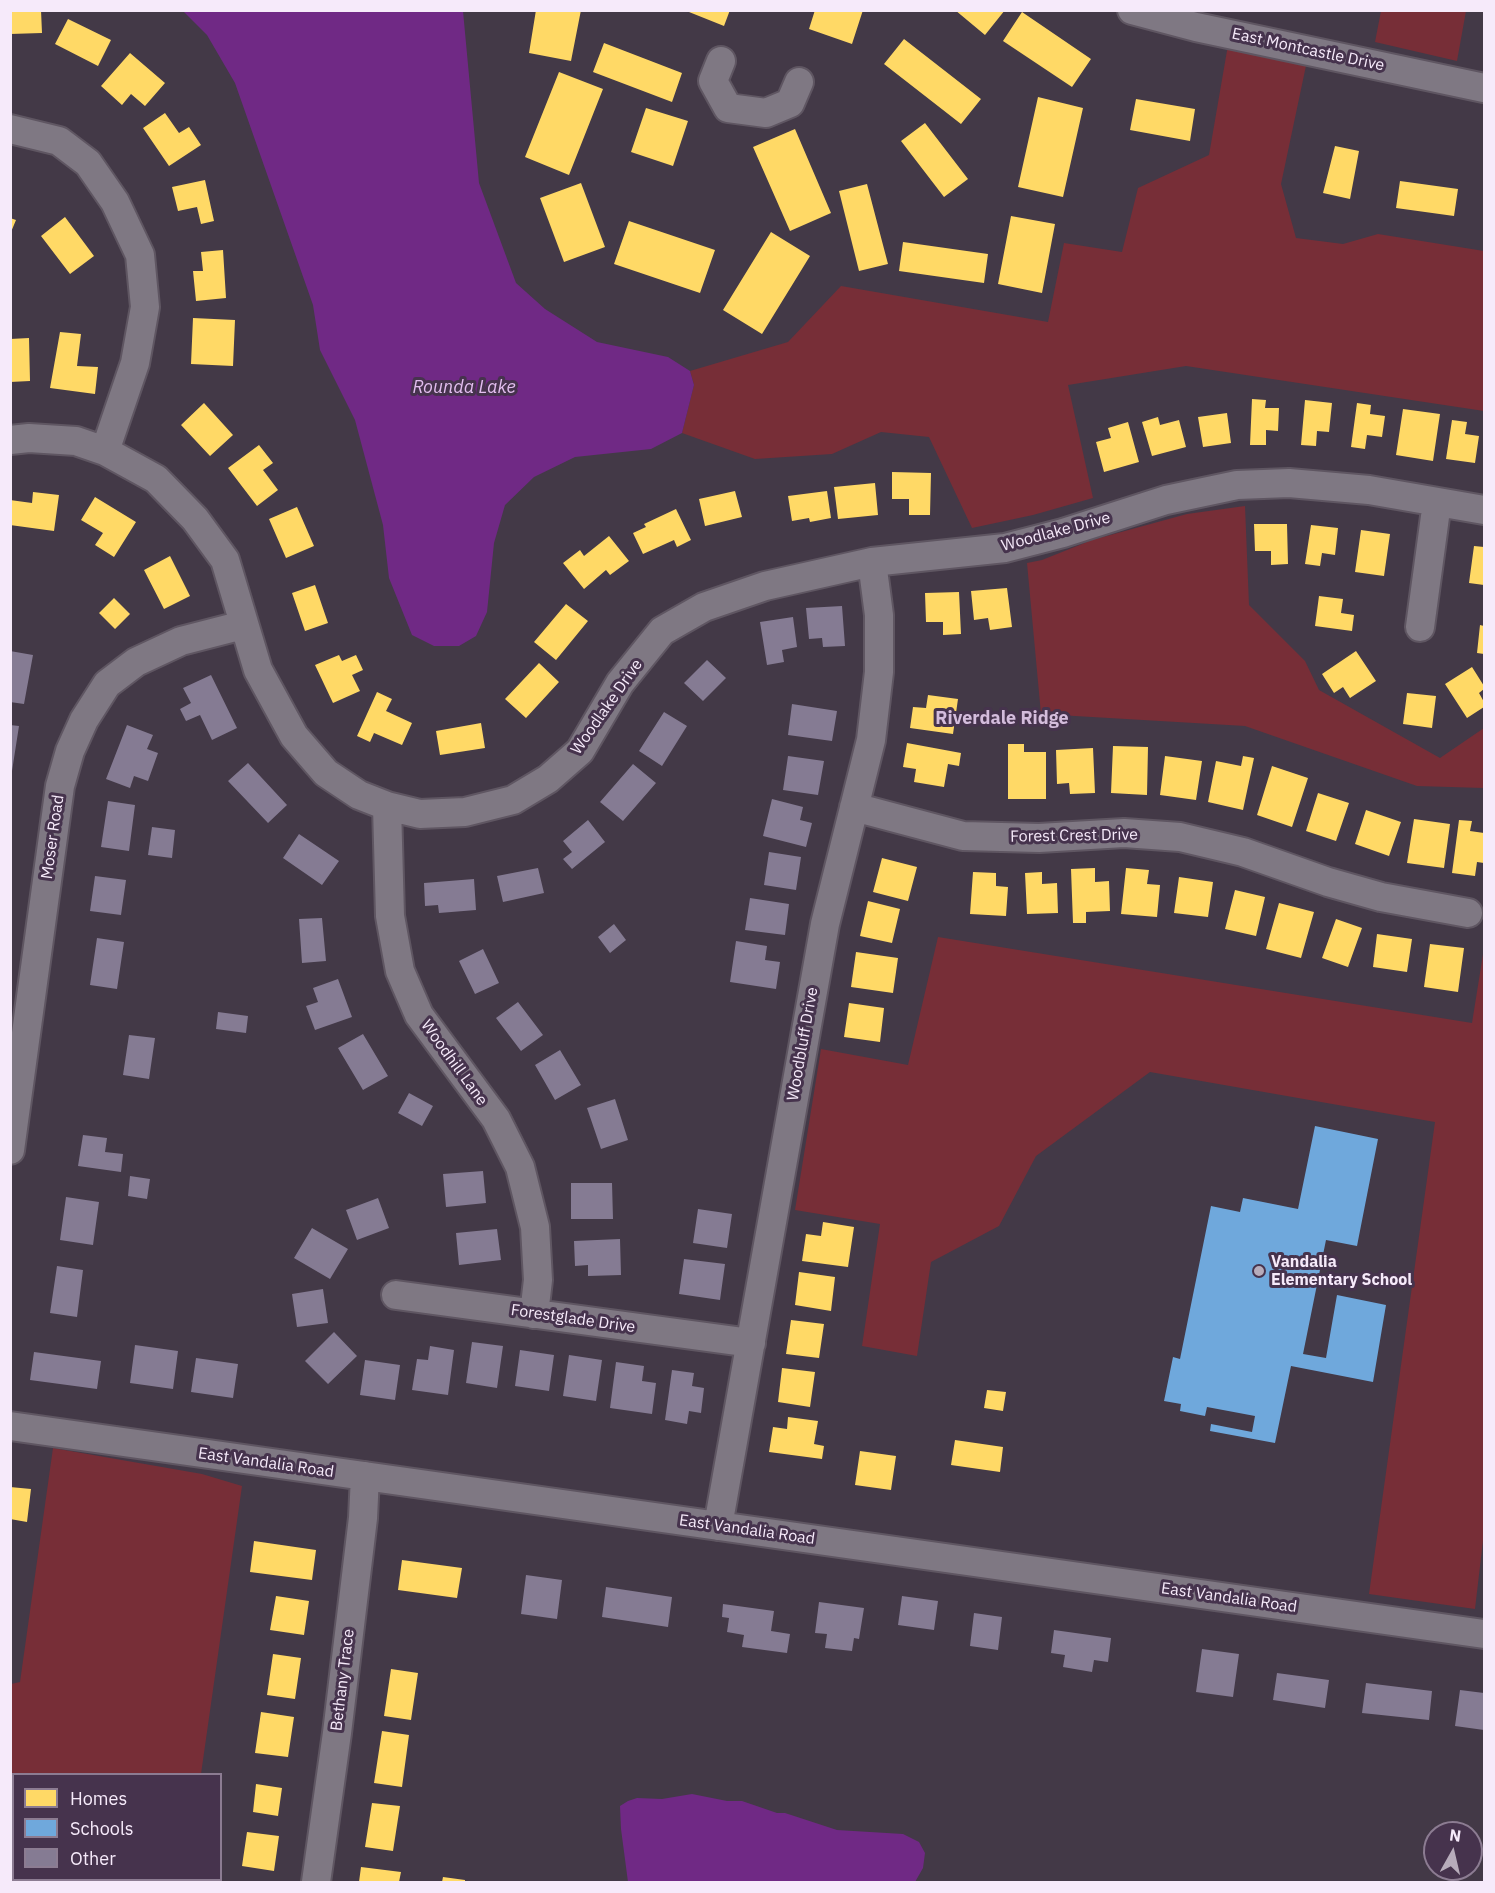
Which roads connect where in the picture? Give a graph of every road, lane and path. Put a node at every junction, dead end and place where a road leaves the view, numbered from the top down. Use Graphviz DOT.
graph roads {
  1 [pos="1132,10"];
  2 [pos="721,61"];
  3 [pos="799,81"];
  4 [pos="1485,88"];
  5 [pos="10,129"];
  6 [pos="10,440"];
  7 [pos="105,451"];
  8 [pos="1437,502"];
  9 [pos="1485,510"];
  10 [pos="872,562"];
  11 [pos="243,624"];
  12 [pos="1420,627"];
  13 [pos="387,806"];
  14 [pos="854,807"];
  15 [pos="1468,913"];
  16 [pos="13,1108"];
  17 [pos="10,1150"];
  18 [pos="396,1295"];
  19 [pos="534,1314"];
  20 [pos="751,1343"];
  21 [pos="10,1426"];
  22 [pos="365,1476"];
  23 [pos="718,1526"];
  24 [pos="1485,1634"];
  25 [pos="316,1882"];
  1 -- 4 [label="street, East Montcastle Drive"];
  2 -- 3 [label="street"];
  5 -- 7 [label="street"];
  6 -- 7 [label="street, Woodlake Drive"];
  7 -- 11 [label="street, Woodlake Drive"];
  8 -- 9 [label="street, Woodlake Drive"];
  8 -- 10 [label="street, Woodlake Drive"];
  8 -- 12 [label="street"];
  10 -- 13 [label="street, Woodlake Drive"];
  10 -- 14 [label="street, Woodbluff Drive"];
  11 -- 13 [label="street, Woodlake Drive"];
  11 -- 16 [label="street, Moser Road"];
  13 -- 19 [label="street, Woodhill Lane"];
  14 -- 15 [label="street, Forest Crest Drive"];
  14 -- 20 [label="street, Woodbluff Drive"];
  16 -- 17 [label="street, Moser Road"];
  18 -- 19 [label="street, Forestglade Drive"];
  19 -- 20 [label="street, Forestglade Drive"];
  20 -- 23 [label="street, Woodbluff Drive"];
  21 -- 22 [label="street, East Vandalia Road"];
  22 -- 23 [label="street, East Vandalia Road"];
  22 -- 25 [label="street, Bethany Trace"];
  23 -- 24 [label="street, East Vandalia Road"];
}
